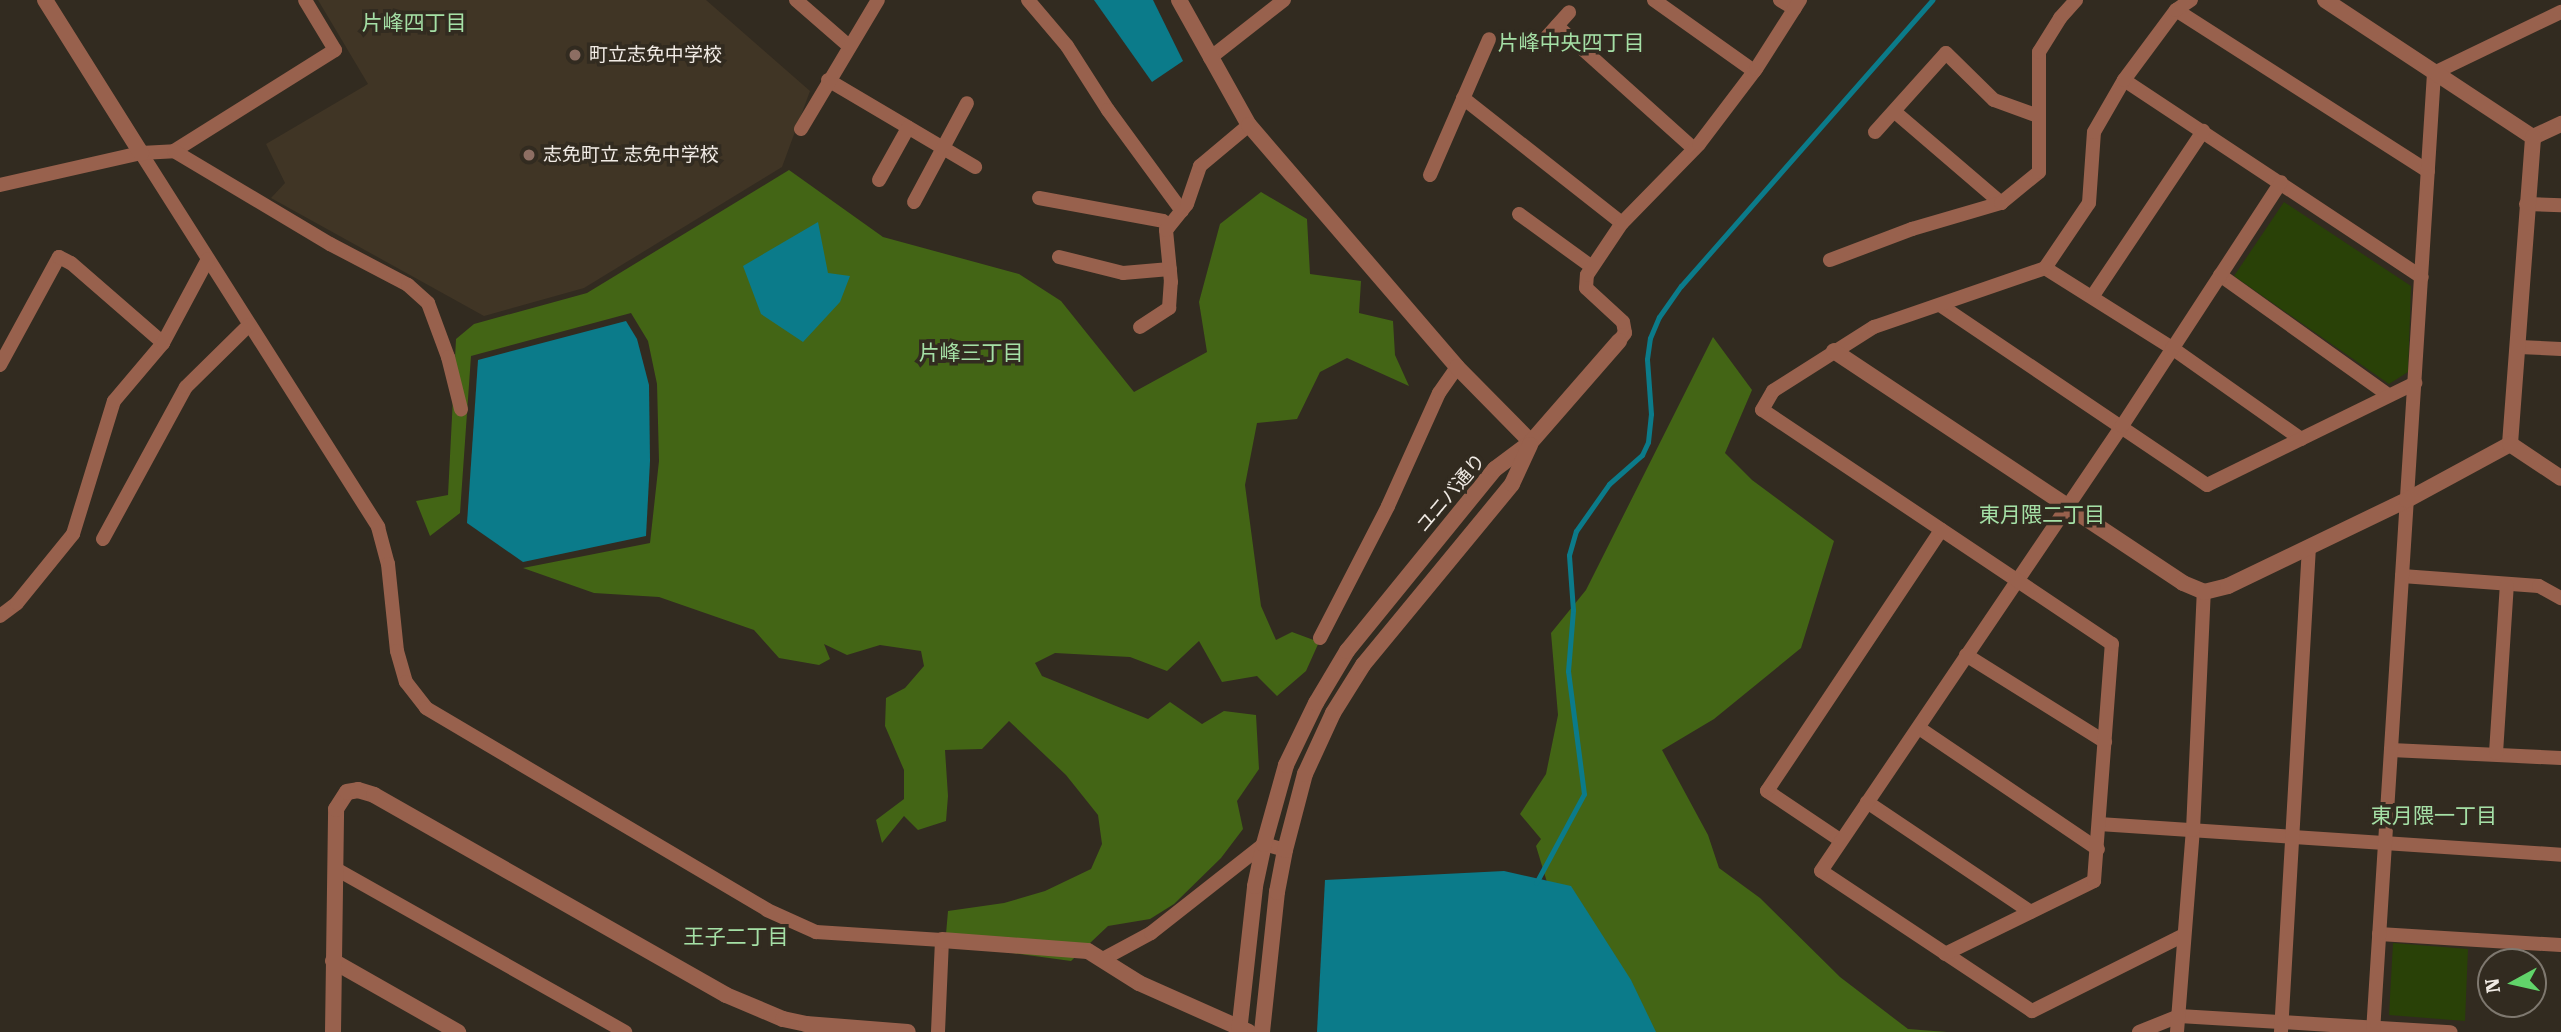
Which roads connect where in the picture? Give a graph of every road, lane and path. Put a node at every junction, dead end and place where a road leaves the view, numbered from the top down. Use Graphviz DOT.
graph roads {
  1 [pos="45,0"];
  2 [pos="304,0"];
  3 [pos="796,0"];
  4 [pos="878,0"];
  5 [pos="1028,0"];
  6 [pos="1179,0"];
  7 [pos="1284,0"];
  8 [pos="1654,0"];
  9 [pos="1780,0"];
  10 [pos="2076,0"];
  11 [pos="2191,0"];
  12 [pos="2325,0"];
  13 [pos="1797,5"];
  14 [pos="2176,10"];
  15 [pos="1569,12"];
  16 [pos="2561,12"];
  17 [pos="1557,26"];
  18 [pos="1489,38"];
  19 [pos="1545,39"];
  20 [pos="849,46"];
  21 [pos="1210,58"];
  22 [pos="1754,71"];
  23 [pos="2434,73"];
  24 [pos="828,80"];
  25 [pos="2124,80"];
  26 [pos="1463,98"];
  27 [pos="967,103"];
  28 [pos="1895,113"];
  29 [pos="2038,116"];
  30 [pos="2561,124"];
  31 [pos="1250,125"];
  32 [pos="908,128"];
  33 [pos="801,129"];
  34 [pos="2203,131"];
  35 [pos="1875,132"];
  36 [pos="2533,137"];
  37 [pos="943,149"];
  38 [pos="1694,149"];
  39 [pos="174,151"];
  40 [pos="141,153"];
  41 [pos="975,167"];
  42 [pos="2428,171"];
  43 [pos="1430,176"];
  44 [pos="879,180"];
  45 [pos="2281,181"];
  46 [pos="0,185"];
  47 [pos="1040,198"];
  48 [pos="914,202"];
  49 [pos="2001,203"];
  50 [pos="2526,204"];
  51 [pos="2561,205"];
  52 [pos="1182,211"];
  53 [pos="1519,214"];
  54 [pos="1622,223"];
  55 [pos="1169,226"];
  56 [pos="1059,257"];
  57 [pos="208,259"];
  58 [pos="1830,260"];
  59 [pos="1592,267"];
  60 [pos="2045,268"];
  61 [pos="1170,269"];
  62 [pos="2220,275"];
  63 [pos="2422,277"];
  64 [pos="2092,298"];
  65 [pos="1940,305"];
  66 [pos="249,325"];
  67 [pos="1140,327"];
  68 [pos="1619,341"];
  69 [pos="163,342"];
  70 [pos="2172,348"];
  71 [pos="2519,348"];
  72 [pos="2561,349"];
  73 [pos="1834,351"];
  74 [pos="0,365"];
  75 [pos="1457,367"];
  76 [pos="2415,383"];
  77 [pos="2388,395"];
  78 [pos="461,409"];
  79 [pos="2122,426"];
  80 [pos="2301,439"];
  81 [pos="1531,443"];
  82 [pos="2510,444"];
  83 [pos="2561,478"];
  84 [pos="2407,500"];
  85 [pos="2067,506"];
  86 [pos="1941,530"];
  87 [pos="103,539"];
  88 [pos="2309,548"];
  89 [pos="2402,576"];
  90 [pos="2019,579"];
  91 [pos="2507,585"];
  92 [pos="2204,592"];
  93 [pos="2561,598"];
  94 [pos="0,616"];
  95 [pos="1320,638"];
  96 [pos="1966,655"];
  97 [pos="1919,728"];
  98 [pos="2105,742"];
  99 [pos="2391,750"];
  100 [pos="2497,753"];
  101 [pos="2561,758"];
  102 [pos="1867,802"];
  103 [pos="2099,824"];
  104 [pos="2193,830"];
  105 [pos="2292,837"];
  106 [pos="1840,840"];
  107 [pos="2385,843"];
  108 [pos="1264,844"];
  109 [pos="2098,849"];
  110 [pos="1284,850"];
  111 [pos="2561,855"];
  112 [pos="336,869"];
  113 [pos="2031,912"];
  114 [pos="2379,934"];
  115 [pos="2182,936"];
  116 [pos="942,940"];
  117 [pos="2561,945"];
  118 [pos="1945,954"];
  119 [pos="1103,959"];
  120 [pos="333,961"];
  121 [pos="2179,1016"];
  122 [pos="2281,1027"];
  123 [pos="850,1030"];
  124 [pos="1242,1030"];
  125 [pos="2374,1030"];
  126 [pos="333,1032"];
  127 [pos="458,1032"];
  128 [pos="625,1032"];
  129 [pos="908,1032"];
  130 [pos="938,1032"];
  131 [pos="1262,1032"];
  132 [pos="2139,1032"];
  133 [pos="2178,1032"];
  134 [pos="2451,1032"];
  1 -- 40 [label="street"];
  2 -- 39 [label="street"];
  3 -- 20 [label="street"];
  4 -- 20 [label="street"];
  5 -- 52 [label="street"];
  6 -- 21 [label="street"];
  7 -- 21 [label="street"];
  8 -- 22 [label="street"];
  9 -- 13 [label="street"];
  10 -- 29 [label="street"];
  11 -- 14 [label="street"];
  12 -- 23 [label="street"];
  13 -- 22 [label="street"];
  14 -- 25 [label="street"];
  14 -- 42 [label="street"];
  15 -- 17 [label="street"];
  16 -- 23 [label="street"];
  17 -- 19 [label="street"];
  17 -- 38 [label="street"];
  18 -- 26 [label="street"];
  20 -- 24 [label="street"];
  21 -- 31 [label="street"];
  22 -- 38 [label="street"];
  23 -- 36 [label="street"];
  23 -- 42 [label="street"];
  24 -- 32 [label="street"];
  24 -- 33 [label="street"];
  25 -- 34 [label="street"];
  25 -- 60 [label="street"];
  26 -- 43 [label="street"];
  26 -- 54 [label="street"];
  27 -- 37 [label="street"];
  28 -- 29 [label="street"];
  28 -- 35 [label="street"];
  28 -- 49 [label="street"];
  29 -- 49 [label="street"];
  30 -- 36 [label="street"];
  31 -- 52 [label="street"];
  31 -- 75 [label="street"];
  32 -- 37 [label="street"];
  32 -- 44 [label="street"];
  34 -- 45 [label="street"];
  34 -- 64 [label="street"];
  36 -- 50 [label="street"];
  37 -- 41 [label="street"];
  37 -- 48 [label="street"];
  38 -- 54 [label="street"];
  39 -- 40 [label="street"];
  39 -- 78 [label="street"];
  40 -- 46 [label="street"];
  40 -- 57 [label="street"];
  42 -- 63 [label="street"];
  45 -- 62 [label="street"];
  45 -- 63 [label="street"];
  47 -- 55 [label="street"];
  49 -- 58 [label="street"];
  50 -- 51 [label="street"];
  50 -- 71 [label="street"];
  52 -- 55 [label="street"];
  53 -- 59 [label="street"];
  54 -- 59 [label="street"];
  55 -- 61 [label="street"];
  56 -- 61 [label="street"];
  57 -- 66 [label="street"];
  57 -- 69 [label="street"];
  59 -- 68 [label="street"];
  60 -- 64 [label="street"];
  60 -- 65 [label="street"];
  61 -- 67 [label="street"];
  62 -- 70 [label="street"];
  62 -- 77 [label="street"];
  63 -- 76 [label="street"];
  64 -- 70 [label="street"];
  65 -- 73 [label="street"];
  65 -- 79 [label="street"];
  66 -- 87 [label="street"];
  66 -- 116 [label="street"];
  68 -- 81 [label="street"];
  69 -- 74 [label="street"];
  69 -- 94 [label="street"];
  70 -- 79 [label="street"];
  70 -- 80 [label="street"];
  71 -- 72 [label="street"];
  71 -- 82 [label="street"];
  73 -- 85 [label="street"];
  73 -- 86 [label="street"];
  75 -- 81 [label="street"];
  75 -- 95 [label="street"];
  76 -- 77 [label="street"];
  76 -- 84 [label="street"];
  77 -- 80 [label="street"];
  79 -- 80 [label="street"];
  79 -- 85 [label="street"];
  81 -- 108 [label="street, ユニバ通り"];
  81 -- 110 [label="street, ユニバ通り"];
  82 -- 83 [label="street"];
  82 -- 84 [label="street"];
  84 -- 88 [label="street"];
  84 -- 89 [label="street"];
  85 -- 90 [label="street"];
  85 -- 92 [label="street"];
  86 -- 90 [label="street"];
  86 -- 106 [label="street"];
  88 -- 92 [label="street"];
  88 -- 105 [label="street"];
  89 -- 91 [label="street"];
  89 -- 99 [label="street"];
  90 -- 96 [label="street"];
  90 -- 98 [label="street"];
  91 -- 93 [label="street"];
  91 -- 100 [label="street"];
  92 -- 104 [label="street"];
  96 -- 97 [label="street"];
  96 -- 98 [label="street"];
  97 -- 102 [label="street"];
  97 -- 109 [label="street"];
  98 -- 103 [label="street"];
  99 -- 100 [label="street"];
  99 -- 107 [label="street"];
  100 -- 101 [label="street"];
  102 -- 106 [label="street"];
  102 -- 113 [label="street"];
  103 -- 104 [label="street"];
  103 -- 109 [label="street"];
  104 -- 105 [label="street"];
  104 -- 115 [label="street"];
  105 -- 107 [label="street"];
  105 -- 122 [label="street"];
  106 -- 118 [label="street"];
  107 -- 111 [label="street"];
  107 -- 114 [label="street"];
  108 -- 110 [label="street"];
  108 -- 119 [label="street"];
  108 -- 124 [label="street, ユニバ通り"];
  109 -- 113 [label="street"];
  110 -- 131 [label="street, ユニバ通り"];
  112 -- 120 [label="street"];
  112 -- 123 [label="street"];
  112 -- 128 [label="street"];
  113 -- 118 [label="street"];
  114 -- 117 [label="street"];
  114 -- 125 [label="street"];
  115 -- 118 [label="street"];
  115 -- 121 [label="street"];
  116 -- 119 [label="street"];
  116 -- 130 [label="street"];
  119 -- 124 [label="street"];
  120 -- 126 [label="street"];
  120 -- 127 [label="street"];
  121 -- 122 [label="street"];
  121 -- 132 [label="street"];
  121 -- 133 [label="street"];
  122 -- 125 [label="street"];
  123 -- 129 [label="street"];
  125 -- 134 [label="street"];
}
